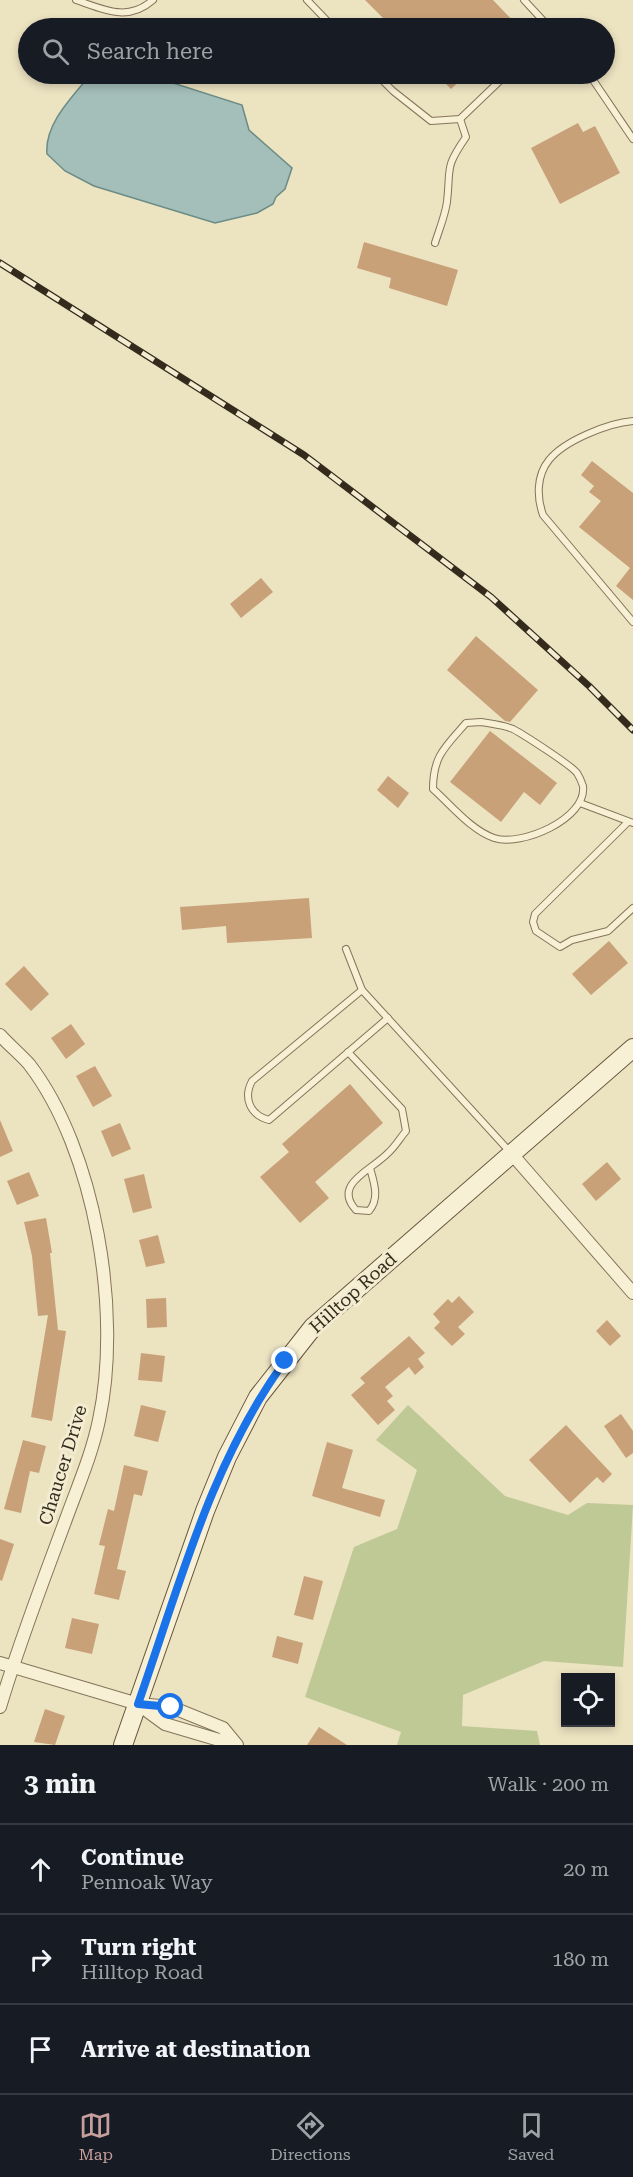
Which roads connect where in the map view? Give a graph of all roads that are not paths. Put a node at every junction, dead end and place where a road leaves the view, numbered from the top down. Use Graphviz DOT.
graph roads {
  1 [pos="76,0"];
  2 [pos="153,0"];
  3 [pos="307,0"];
  4 [pos="524,0"];
  5 [pos="324,18"];
  6 [pos="541,18"];
  7 [pos="386,84"];
  8 [pos="496,84"];
  9 [pos="596,84"];
  10 [pos="459,119"];
  11 [pos="633,140"];
  12 [pos="435,243"];
  13 [pos="633,420"];
  14 [pos="633,622"];
  15 [pos="580,803"];
  16 [pos="630,823"];
  17 [pos="633,908"];
  18 [pos="346,949"];
  19 [pos="362,990"];
  20 [pos="388,1018"];
  21 [pos="0,1035"];
  22 [pos="633,1048"];
  23 [pos="348,1052"];
  24 [pos="511,1153"];
  25 [pos="370,1168"];
  26 [pos="633,1293"];
  27 [pos="6,1665"];
  28 [pos="138,1704"];
  29 [pos="0,1707"];
  30 [pos="123,1745"];
  31 [pos="236,1745"];
  1 -- 2 [label="lane"];
  3 -- 5 [label="lane"];
  4 -- 6 [label="lane"];
  7 -- 10 [label="lane"];
  8 -- 10 [label="lane"];
  9 -- 11 [label="lane"];
  10 -- 12 [label="lane"];
  13 -- 14 [label="lane"];
  15 -- 15 [label="lane"];
  15 -- 16 [label="lane"];
  16 -- 17 [label="lane"];
  18 -- 19 [label="lane"];
  19 -- 20 [label="lane"];
  19 -- 23 [label="lane"];
  20 -- 23 [label="lane"];
  20 -- 24 [label="lane"];
  21 -- 27 [label="street, Chaucer Drive"];
  22 -- 24 [label="main road, Hilltop Road"];
  23 -- 25 [label="lane"];
  24 -- 26 [label="street"];
  24 -- 28 [label="main road, Hilltop Road"];
  25 -- 25 [label="lane"];
  27 -- 28 [label="street"];
  27 -- 29 [label="street, Chaucer Drive"];
  28 -- 30 [label="main road, Hilltop Road"];
  28 -- 31 [label="street"];
  28 -- 31 [label="street"];
}
